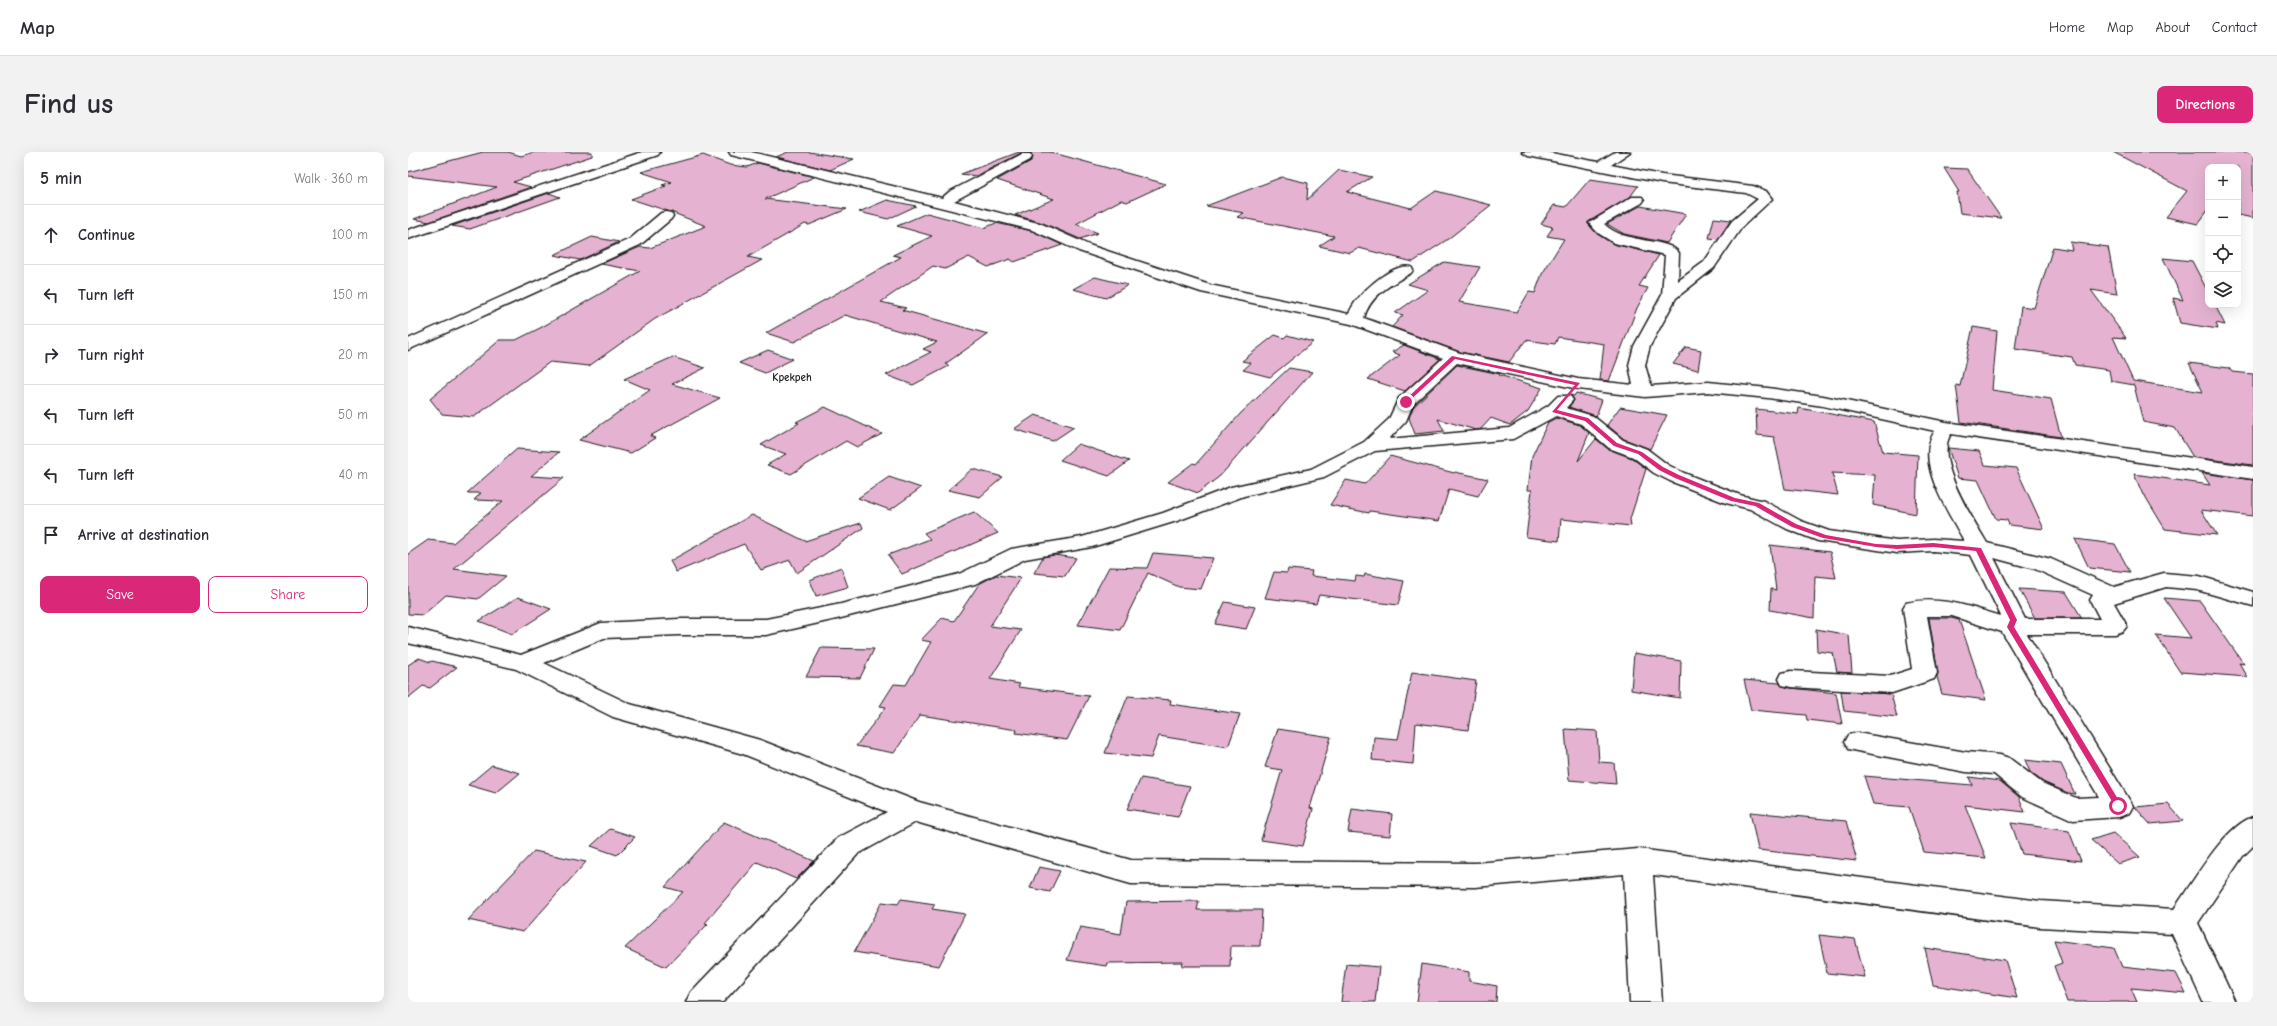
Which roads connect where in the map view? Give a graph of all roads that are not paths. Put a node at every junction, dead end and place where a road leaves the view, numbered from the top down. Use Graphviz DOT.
graph roads {
  1 [pos="654,152"];
  2 [pos="735,152"];
  3 [pos="1528,152"];
  4 [pos="1624,152"];
  5 [pos="1026,157"];
  6 [pos="1600,166"];
  7 [pos="1637,200"];
  8 [pos="947,205"];
  9 [pos="666,216"];
  10 [pos="408,236"];
  11 [pos="1406,270"];
  12 [pos="1670,295"];
  13 [pos="1355,320"];
  14 [pos="408,345"];
  15 [pos="1454,357"];
  16 [pos="1578,384"];
  17 [pos="1645,392"];
  18 [pos="1554,410"];
  19 [pos="1946,428"];
  20 [pos="1371,446"];
  21 [pos="2253,473"];
  22 [pos="1979,549"];
  23 [pos="2112,595"];
  24 [pos="2253,599"];
  25 [pos="2011,627"];
  26 [pos="408,635"];
  27 [pos="523,664"];
  28 [pos="1791,679"];
  29 [pos="1857,742"];
  30 [pos="913,811"];
  31 [pos="2253,828"];
  32 [pos="1638,861"];
  33 [pos="2182,922"];
  34 [pos="702,1002"];
  35 [pos="1646,1002"];
  36 [pos="2219,1002"];
  1 -- 10 [label="street"];
  2 -- 8 [label="street"];
  3 -- 6 [label="street"];
  4 -- 6 [label="street"];
  5 -- 8 [label="street"];
  6 -- 12 [label="street"];
  7 -- 12 [label="street"];
  8 -- 13 [label="street"];
  9 -- 14 [label="street"];
  11 -- 13 [label="street"];
  12 -- 17 [label="street"];
  13 -- 15 [label="street"];
  15 -- 16 [label="street"];
  15 -- 20 [label="street"];
  16 -- 17 [label="street"];
  16 -- 18 [label="street"];
  17 -- 19 [label="street"];
  18 -- 20 [label="street"];
  18 -- 22 [label="street"];
  19 -- 21 [label="street"];
  19 -- 22 [label="street"];
  20 -- 27 [label="street"];
  22 -- 23 [label="street"];
  22 -- 25 [label="street"];
  23 -- 24 [label="street"];
  23 -- 25 [label="street"];
  25 -- 28 [label="street"];
  25 -- 29 [label="street"];
  26 -- 27 [label="street"];
  27 -- 30 [label="street"];
  30 -- 32 [label="street"];
  30 -- 34 [label="street"];
  31 -- 33 [label="street"];
  32 -- 33 [label="street"];
  32 -- 35 [label="street"];
  33 -- 36 [label="street"];
}
